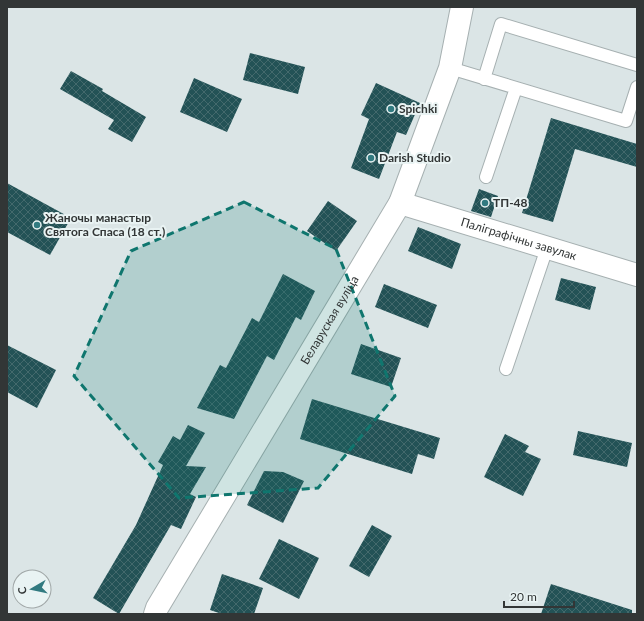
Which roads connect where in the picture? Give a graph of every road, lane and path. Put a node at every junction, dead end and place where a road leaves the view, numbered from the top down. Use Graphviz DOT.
graph roads {
  1 [pos="462,7"];
  2 [pos="637,65"];
  3 [pos="450,68"];
  4 [pos="484,79"];
  5 [pos="637,87"];
  6 [pos="516,88"];
  7 [pos="486,177"];
  8 [pos="400,203"];
  9 [pos="547,248"];
  10 [pos="637,275"];
  11 [pos="506,369"];
  12 [pos="155,614"];
  1 -- 3 [label="street, Беларуская вуліца"];
  2 -- 4 [label="lane"];
  3 -- 4 [label="lane"];
  3 -- 8 [label="street, Беларуская вуліца"];
  4 -- 6 [label="lane"];
  5 -- 6 [label="lane"];
  6 -- 7 [label="lane"];
  8 -- 9 [label="street, Паліграфічны завулак"];
  8 -- 12 [label="street, Беларуская вуліца"];
  9 -- 10 [label="street, Паліграфічны завулак"];
  9 -- 11 [label="lane"];
}
